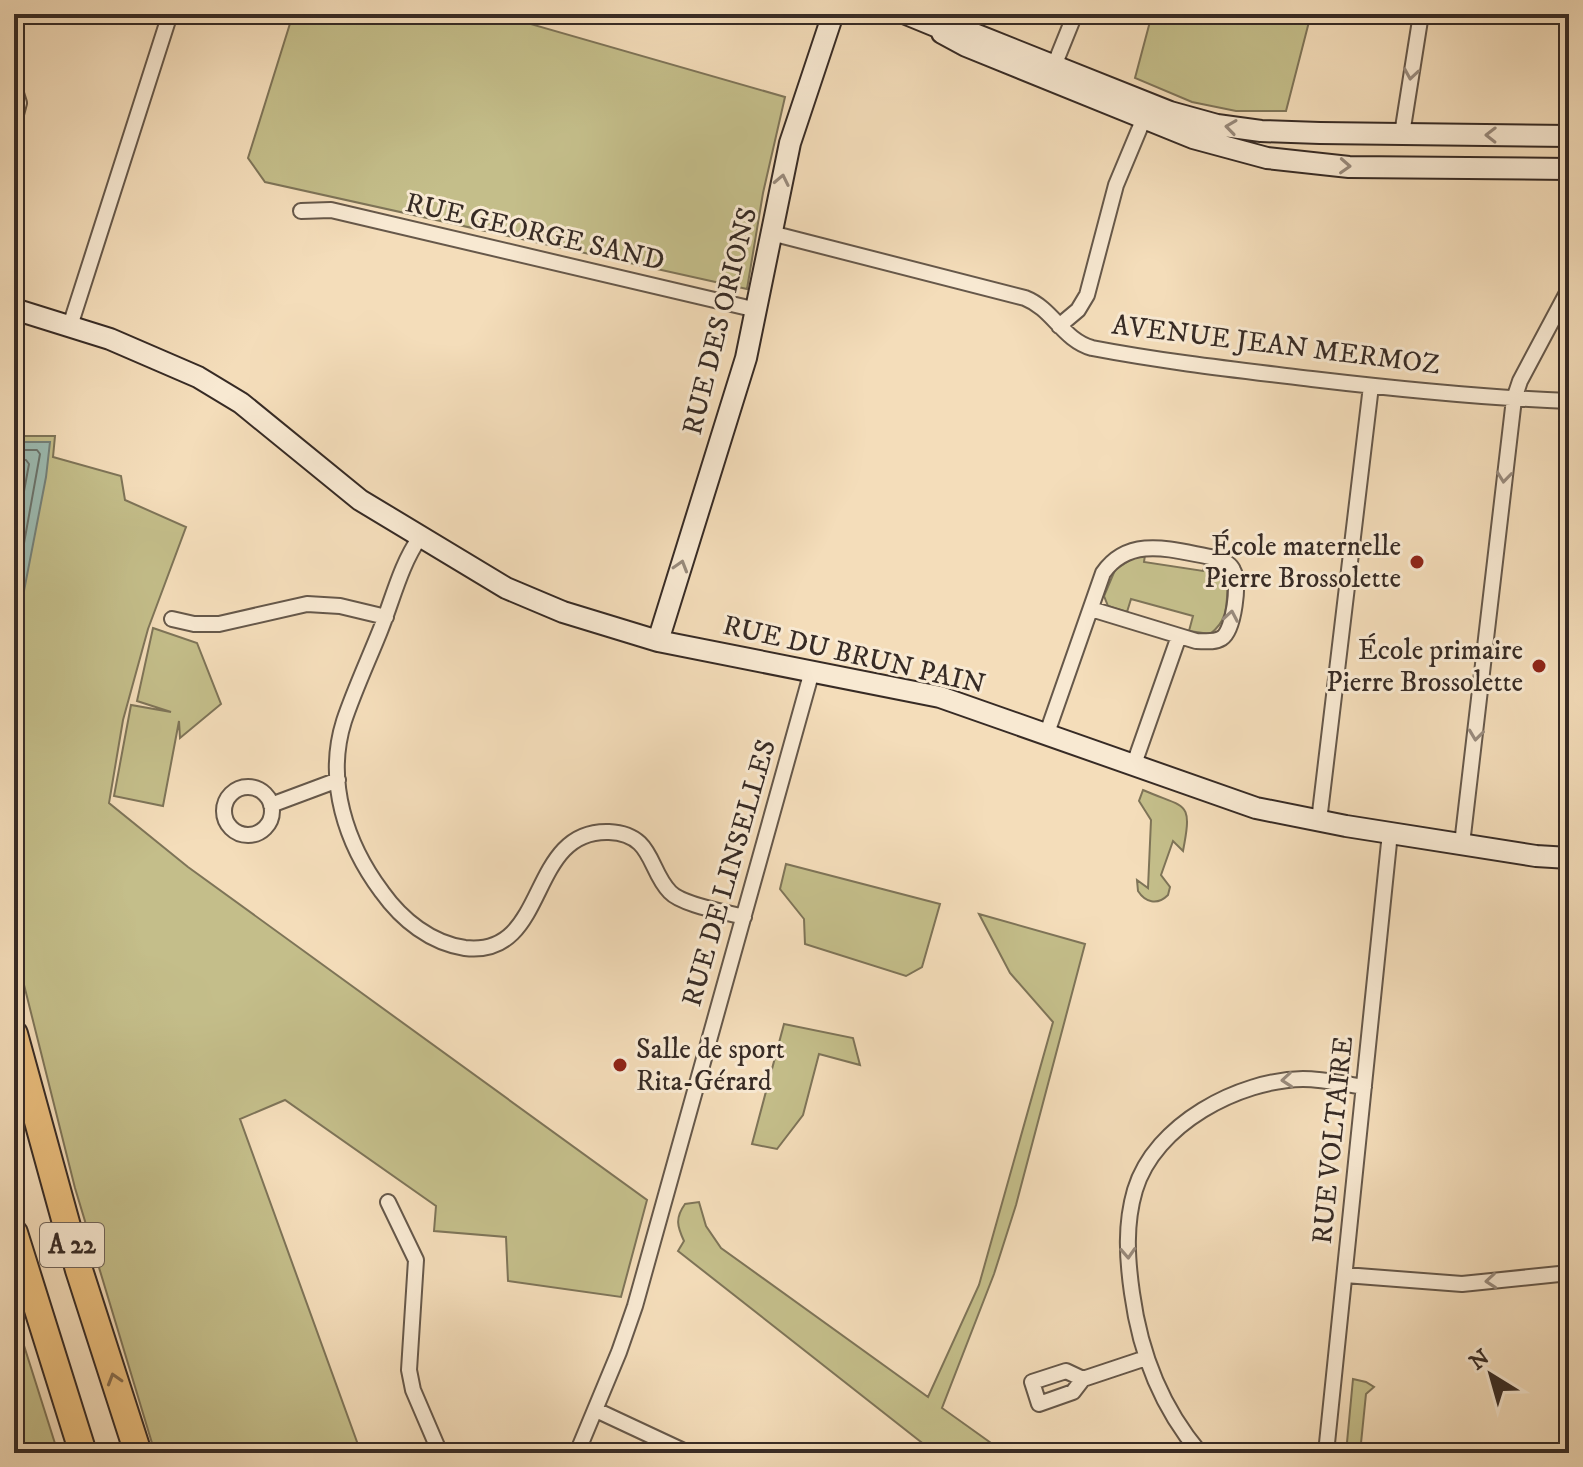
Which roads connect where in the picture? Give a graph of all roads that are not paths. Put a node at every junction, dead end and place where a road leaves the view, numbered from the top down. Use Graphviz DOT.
graph roads {
  1 [pos="170,14"];
  2 [pos="833,14"];
  3 [pos="906,14"];
  4 [pos="1075,14"];
  5 [pos="1421,14"];
  6 [pos="932,26"];
  7 [pos="1054,66"];
  8 [pos="14,87"];
  9 [pos="1144,118"];
  10 [pos="14,122"];
  11 [pos="1402,134"];
  12 [pos="1569,136"];
  13 [pos="1569,169"];
  14 [pos="301,211"];
  15 [pos="771,233"];
  16 [pos="1569,289"];
  17 [pos="14,309"];
  18 [pos="757,310"];
  19 [pos="70,326"];
  20 [pos="1059,326"];
  21 [pos="1371,386"];
  22 [pos="1514,399"];
  23 [pos="1569,401"];
  24 [pos="420,537"];
  25 [pos="1091,609"];
  26 [pos="386,617"];
  27 [pos="172,619"];
  28 [pos="1179,636"];
  29 [pos="658,641"];
  30 [pos="812,671"];
  31 [pos="1047,733"];
  32 [pos="1134,764"];
  33 [pos="338,780"];
  34 [pos="271,805"];
  35 [pos="1319,821"];
  36 [pos="1390,833"];
  37 [pos="1462,844"];
  38 [pos="1569,858"];
  39 [pos="744,917"];
  40 [pos="14,1034"];
  41 [pos="1364,1087"];
  42 [pos="388,1202"];
  43 [pos="14,1233"];
  44 [pos="1569,1273"];
  45 [pos="1345,1275"];
  46 [pos="1146,1358"];
  47 [pos="1083,1379"];
  48 [pos="596,1410"];
  49 [pos="83,1453"];
  50 [pos="138,1453"];
  51 [pos="440,1453"];
  52 [pos="577,1453"];
  53 [pos="688,1453"];
  54 [pos="1200,1453"];
  55 [pos="1326,1453"];
  1 -- 19 [label="street"];
  15 -- 2 [label="main road, RUE DES ORIONS, one-way"];
  3 -- 6 [label="main road"];
  4 -- 7 [label="street"];
  5 -- 11 [label="street, one-way"];
  6 -- 7 [label="main road"];
  6 -- 9 [label="main road"];
  11 -- 7 [label="main road, one-way"];
  8 -- 10 [label="street"];
  9 -- 13 [label="main road, one-way"];
  9 -- 20 [label="street"];
  12 -- 11 [label="main road, one-way"];
  14 -- 18 [label="street, RUE GEORGE SAND"];
  15 -- 18 [label="main road, RUE DES ORIONS"];
  15 -- 20 [label="street, AVENUE JEAN MERMOZ"];
  16 -- 22 [label="street"];
  17 -- 19 [label="main road, RUE DU BRUN PAIN"];
  29 -- 18 [label="main road, RUE DES ORIONS, one-way"];
  19 -- 24 [label="main road, RUE DU BRUN PAIN"];
  20 -- 21 [label="street, AVENUE JEAN MERMOZ"];
  21 -- 22 [label="street, AVENUE JEAN MERMOZ"];
  21 -- 35 [label="street"];
  22 -- 23 [label="street, AVENUE JEAN MERMOZ"];
  22 -- 37 [label="street, one-way"];
  24 -- 26 [label="street"];
  24 -- 29 [label="main road, RUE DU BRUN PAIN"];
  25 -- 28 [label="street"];
  28 -- 25 [label="street, one-way"];
  25 -- 31 [label="street"];
  26 -- 27 [label="street"];
  26 -- 33 [label="street"];
  28 -- 32 [label="street"];
  29 -- 30 [label="main road, RUE DU BRUN PAIN"];
  30 -- 31 [label="main road, RUE DU BRUN PAIN"];
  30 -- 39 [label="street, RUE DE LINSELLES"];
  31 -- 32 [label="main road, RUE DU BRUN PAIN"];
  32 -- 35 [label="main road, RUE DU BRUN PAIN"];
  33 -- 34 [label="street"];
  33 -- 39 [label="street"];
  35 -- 36 [label="main road, RUE DU BRUN PAIN"];
  36 -- 37 [label="main road, RUE DU BRUN PAIN"];
  36 -- 41 [label="street, RUE VOLTAIRE"];
  37 -- 38 [label="main road, RUE DU BRUN PAIN"];
  39 -- 48 [label="street, RUE DE LINSELLES"];
  50 -- 40 [label="highway, A 22, one-way"];
  41 -- 45 [label="street, RUE VOLTAIRE"];
  41 -- 46 [label="street, one-way"];
  42 -- 51 [label="street"];
  43 -- 49 [label="highway, A 22"];
  44 -- 45 [label="street, one-way"];
  45 -- 55 [label="street, RUE VOLTAIRE"];
  46 -- 47 [label="street"];
  46 -- 54 [label="street"];
  48 -- 52 [label="street, RUE DE LINSELLES"];
  48 -- 53 [label="street"];
}
